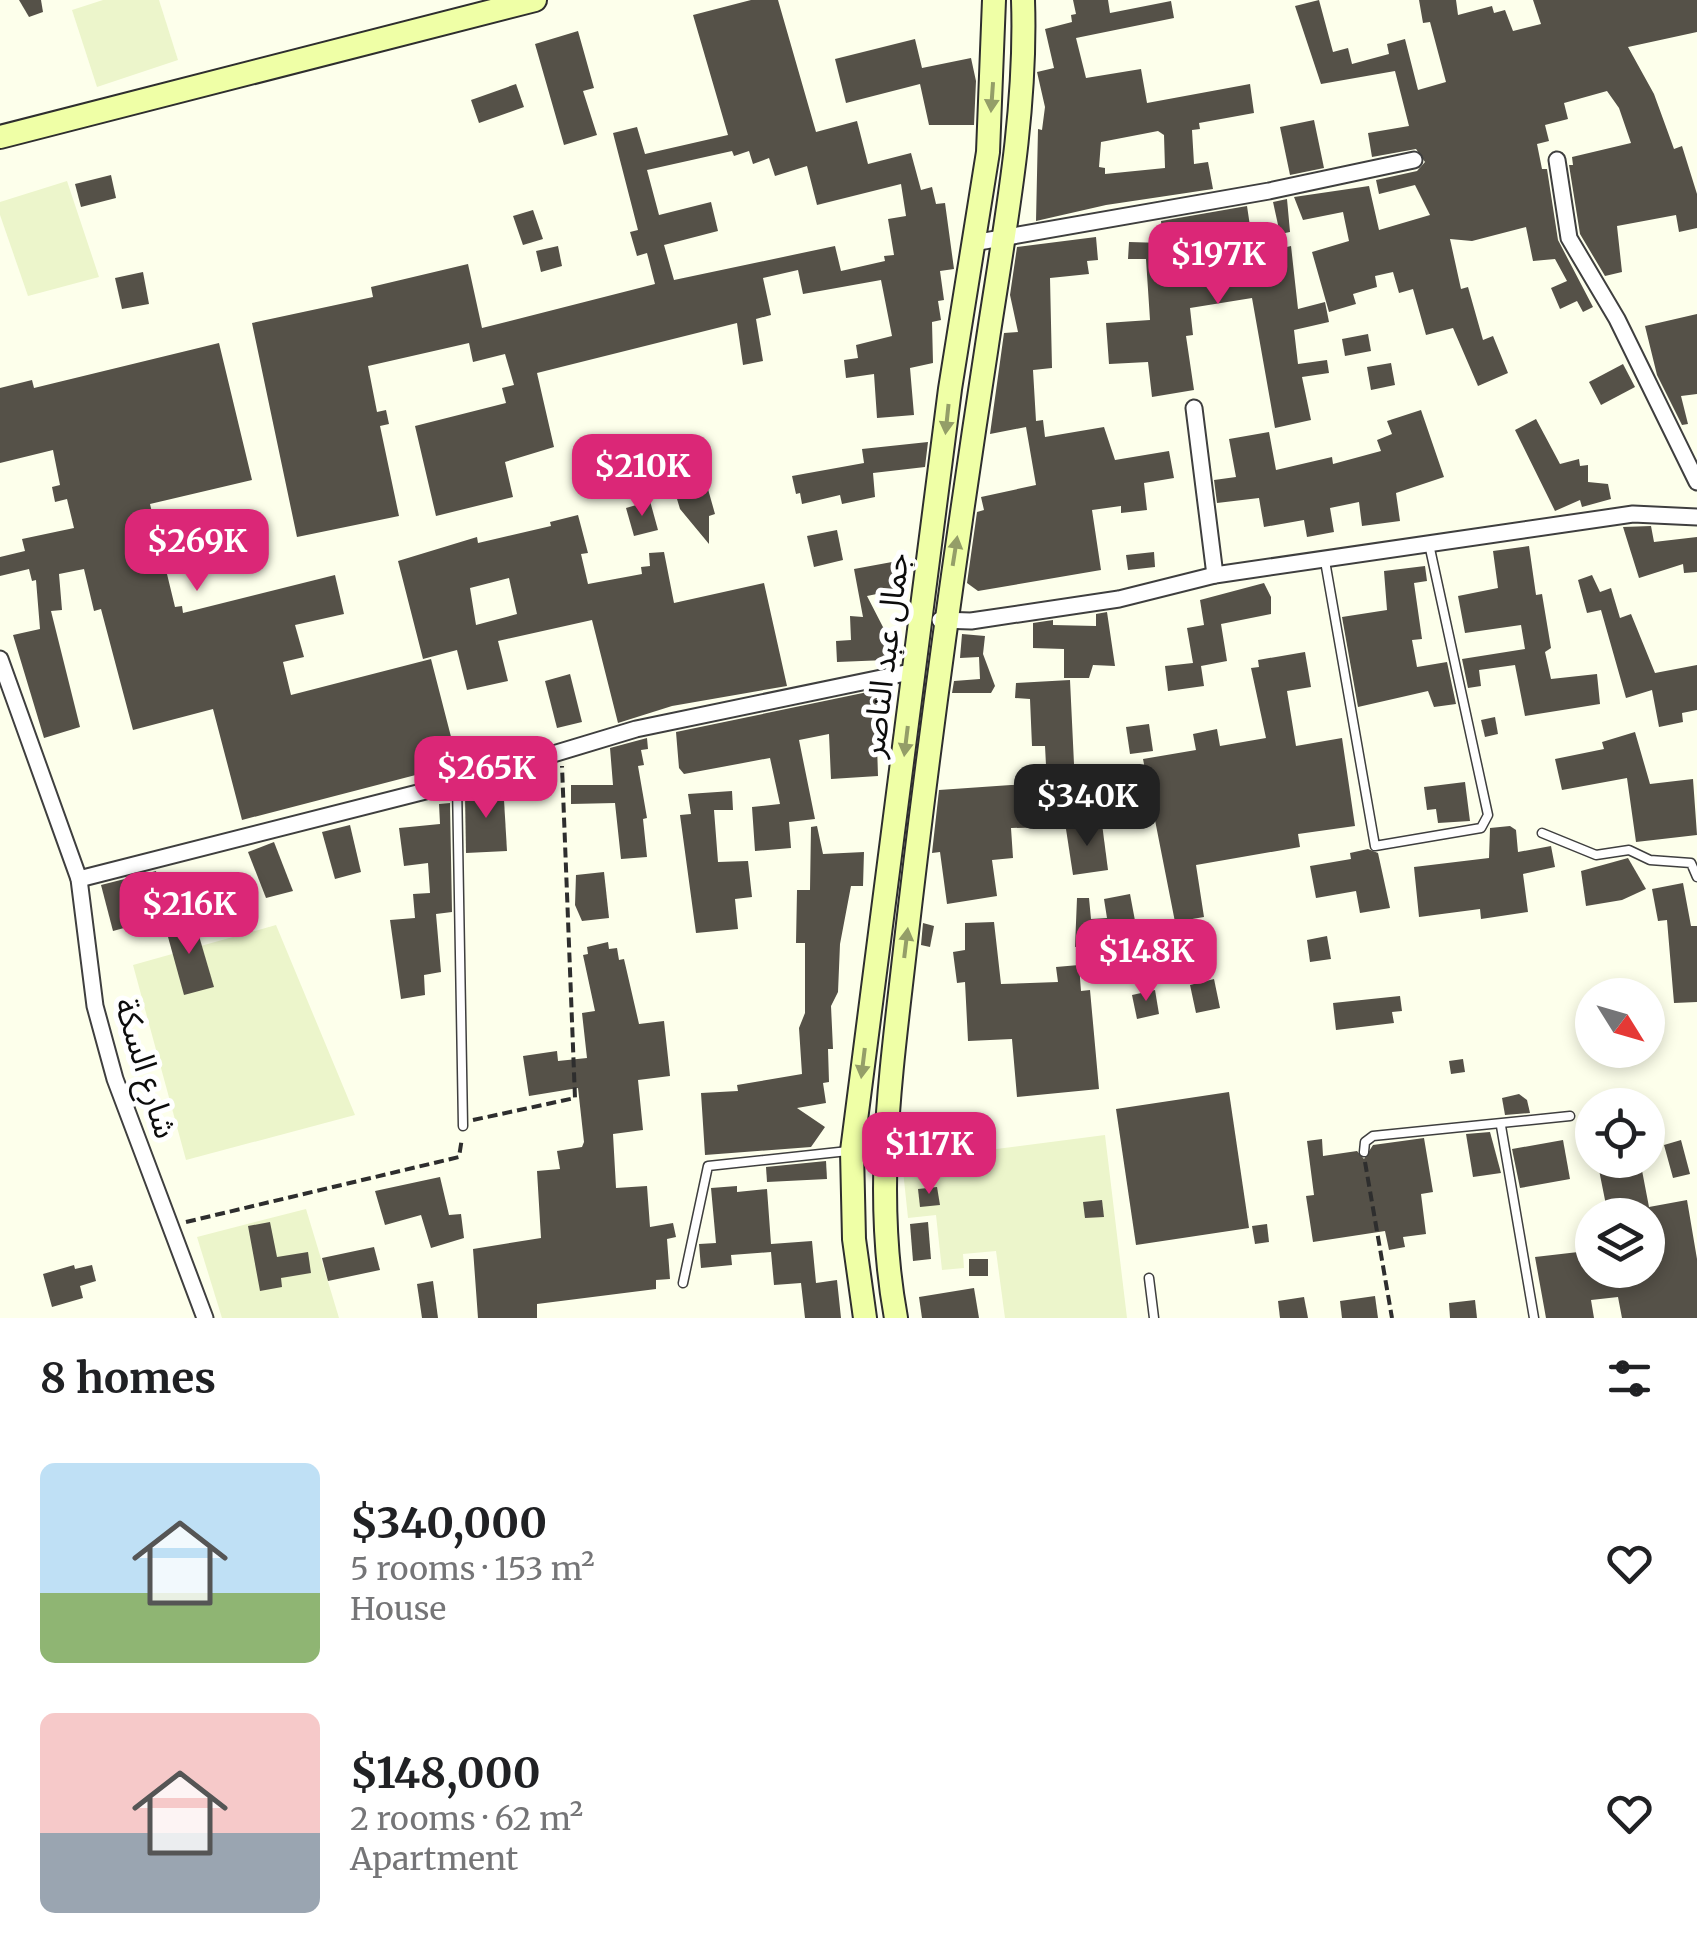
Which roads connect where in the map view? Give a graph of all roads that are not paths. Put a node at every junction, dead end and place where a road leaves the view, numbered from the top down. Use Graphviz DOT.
graph roads {
  1 [pos="535,0"];
  2 [pos="994,0"];
  3 [pos="1023,0"];
  4 [pos="0,137"];
  5 [pos="1414,160"];
  6 [pos="1557,160"];
  7 [pos="1005,238"];
  8 [pos="972,243"];
  9 [pos="1194,408"];
  10 [pos="1697,482"];
  11 [pos="1697,516"];
  12 [pos="1429,544"];
  13 [pos="1325,561"];
  14 [pos="1215,575"];
  15 [pos="920,620"];
  16 [pos="945,620"];
  17 [pos="0,659"];
  18 [pos="915,670"];
  19 [pos="457,783"];
  20 [pos="1542,833"];
  21 [pos="1697,876"];
  22 [pos="79,879"];
  23 [pos="1570,1116"];
  24 [pos="464,1126"];
  25 [pos="1501,1126"];
  26 [pos="852,1151"];
  27 [pos="1364,1152"];
  28 [pos="1149,1278"];
  29 [pos="684,1283"];
  30 [pos="205,1318"];
  31 [pos="865,1318"];
  32 [pos="896,1318"];
  33 [pos="1154,1318"];
  34 [pos="1534,1318"];
  1 -- 4 [label="main road"];
  2 -- 8 [label="main road, جمال عبد الناصر, one-way"];
  3 -- 7 [label="main road, جمال عبد الناصر"];
  5 -- 7 [label="street"];
  6 -- 10 [label="street"];
  7 -- 8 [label="street"];
  16 -- 7 [label="main road, جمال عبد الناصر, one-way"];
  8 -- 15 [label="main road, جمال عبد الناصر, one-way"];
  9 -- 14 [label="street"];
  11 -- 12 [label="street"];
  12 -- 13 [label="street"];
  12 -- 13 [label="lane"];
  13 -- 14 [label="street"];
  14 -- 16 [label="street"];
  15 -- 16 [label="street"];
  15 -- 18 [label="main road, جمال عبد الناصر"];
  32 -- 16 [label="main road, جمال عبد الناصر, one-way"];
  17 -- 22 [label="street, شارع السكة"];
  18 -- 19 [label="street"];
  18 -- 26 [label="main road, جمال عبد الناصر, one-way"];
  19 -- 22 [label="street"];
  19 -- 24 [label="lane"];
  20 -- 21 [label="lane"];
  22 -- 30 [label="street, شارع السكة"];
  23 -- 25 [label="lane"];
  25 -- 27 [label="lane"];
  25 -- 34 [label="lane"];
  26 -- 29 [label="lane"];
  26 -- 31 [label="main road, جمال عبد الناصر"];
  28 -- 33 [label="lane"];
}
